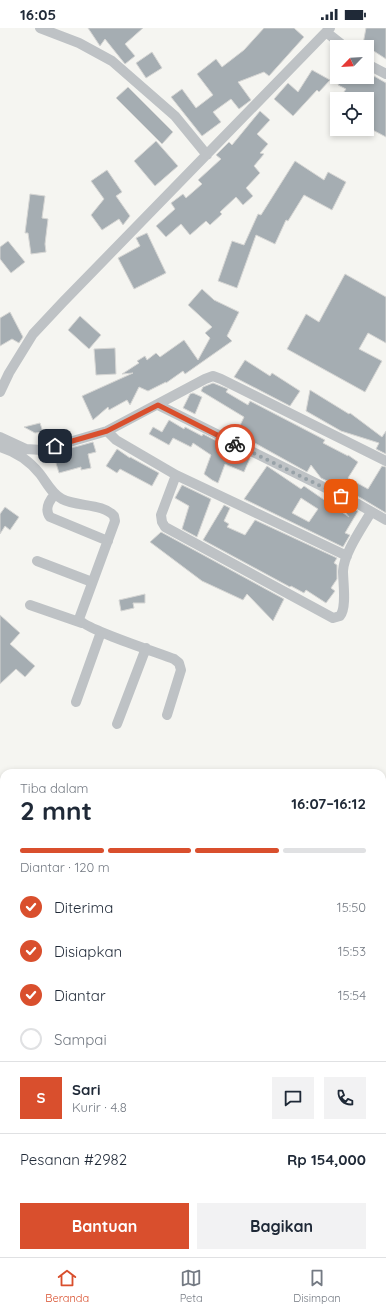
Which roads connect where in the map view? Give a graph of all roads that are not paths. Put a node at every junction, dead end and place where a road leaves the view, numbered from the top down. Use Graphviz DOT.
graph roads {
  1 [pos="40,28"];
  2 [pos="328,30"];
  3 [pos="338,40"];
  4 [pos="374,68"];
  5 [pos="386,74"];
  6 [pos="207,156"];
  7 [pos="0,392"];
  8 [pos="158,405"];
  9 [pos="107,431"];
  10 [pos="0,437"];
  11 [pos="0,447"];
  12 [pos="386,462"];
  13 [pos="176,475"];
  14 [pos="55,494"];
  15 [pos="371,512"];
  16 [pos="386,520"];
  17 [pos="108,541"];
  18 [pos="348,556"];
  19 [pos="37,561"];
  20 [pos="92,582"];
  21 [pos="30,605"];
  22 [pos="82,623"];
  23 [pos="102,632"];
  24 [pos="146,648"];
  25 [pos="76,702"];
  26 [pos="167,715"];
  27 [pos="117,724"];
  1 -- 6 [label="street"];
  2 -- 3 [label="street"];
  2 -- 6 [label="street"];
  4 -- 5 [label="street"];
  6 -- 7 [label="street"];
  8 -- 9 [label="street"];
  8 -- 12 [label="street"];
  8 -- 15 [label="street"];
  9 -- 10 [label="street"];
  9 -- 13 [label="street"];
  11 -- 14 [label="street"];
  13 -- 18 [label="street"];
  13 -- 18 [label="street"];
  14 -- 17 [label="street"];
  14 -- 17 [label="street"];
  15 -- 16 [label="street"];
  15 -- 18 [label="street"];
  17 -- 20 [label="street"];
  19 -- 20 [label="street"];
  20 -- 22 [label="street"];
  21 -- 22 [label="street"];
  22 -- 23 [label="street"];
  23 -- 24 [label="street"];
  23 -- 25 [label="street"];
  24 -- 26 [label="street"];
  24 -- 27 [label="street"];
}
